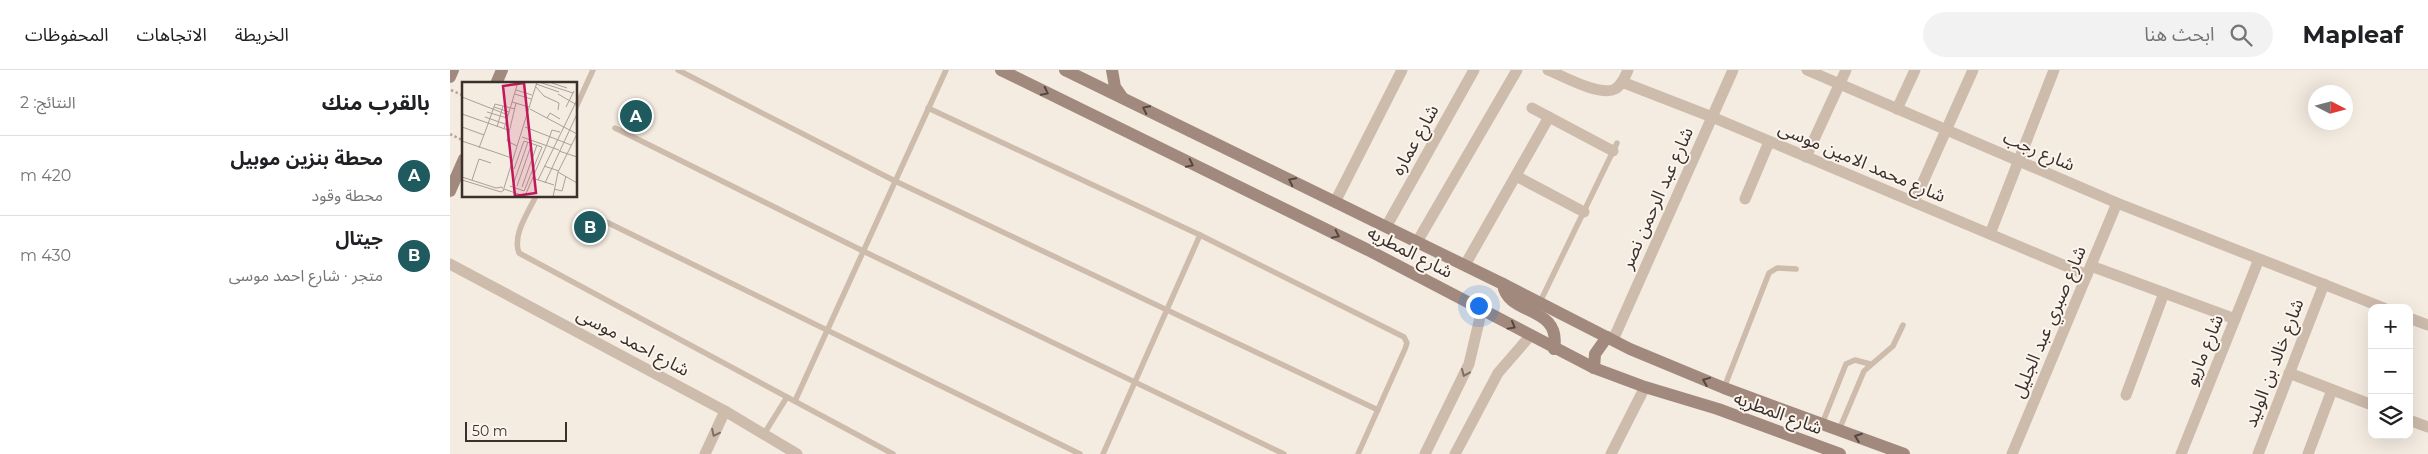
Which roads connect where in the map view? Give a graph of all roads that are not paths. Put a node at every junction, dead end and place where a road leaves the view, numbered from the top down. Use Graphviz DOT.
graph roads {
  1 [pos="453,70"];
  2 [pos="502,70"];
  3 [pos="593,70"];
  4 [pos="678,70"];
  5 [pos="946,70"];
  6 [pos="1001,70"];
  7 [pos="1065,70"];
  8 [pos="1112,70"];
  9 [pos="1402,70"];
  10 [pos="1474,70"];
  11 [pos="1516,70"];
  12 [pos="1548,70"];
  13 [pos="1628,70"];
  14 [pos="1733,70"];
  15 [pos="1807,70"];
  16 [pos="1846,70"];
  17 [pos="1915,70"];
  18 [pos="1973,70"];
  19 [pos="2054,70"];
  20 [pos="450,77"];
  21 [pos="497,82"];
  22 [pos="1622,82"];
  23 [pos="1840,84"];
  24 [pos="1122,98"];
  25 [pos="578,103"];
  26 [pos="928,108"];
  27 [pos="1532,108"];
  28 [pos="1897,109"];
  29 [pos="1549,117"];
  30 [pos="1712,117"];
  31 [pos="614,128"];
  32 [pos="1946,130"];
  33 [pos="1769,142"];
  34 [pos="1615,147"];
  35 [pos="1806,157"];
  36 [pos="2019,161"];
  37 [pos="462,164"];
  38 [pos="1516,176"];
  39 [pos="896,180"];
  40 [pos="450,191"];
  41 [pos="535,198"];
  42 [pos="1745,199"];
  43 [pos="1335,202"];
  44 [pos="1914,202"];
  45 [pos="2117,203"];
  46 [pos="1584,212"];
  47 [pos="588,213"];
  48 [pos="1386,227"];
  49 [pos="1990,234"];
  50 [pos="1200,235"];
  51 [pos="1417,242"];
  52 [pos="863,252"];
  53 [pos="2259,259"];
  54 [pos="450,264"];
  55 [pos="1466,265"];
  56 [pos="1796,269"];
  57 [pos="2089,270"];
  58 [pos="1503,284"];
  59 [pos="2324,284"];
  60 [pos="2164,292"];
  61 [pos="1540,302"];
  62 [pos="2374,304"];
  63 [pos="1167,309"];
  64 [pos="1482,309"];
  65 [pos="2235,318"];
  66 [pos="2413,319"];
  67 [pos="1903,325"];
  68 [pos="2428,325"];
  69 [pos="828,330"];
  70 [pos="1530,336"];
  71 [pos="1610,339"];
  72 [pos="1554,348"];
  73 [pos="1870,364"];
  74 [pos="1594,368"];
  75 [pos="2289,373"];
  76 [pos="1134,382"];
  77 [pos="1645,387"];
  78 [pos="1724,388"];
  79 [pos="2332,390"];
  80 [pos="2126,395"];
  81 [pos="787,397"];
  82 [pos="795,401"];
  83 [pos="2368,404"];
  84 [pos="1378,410"];
  85 [pos="726,411"];
  86 [pos="2413,421"];
  87 [pos="1822,424"];
  88 [pos="2428,427"];
  89 [pos="1839,430"];
  90 [pos="764,434"];
  91 [pos="1826,452"];
  92 [pos="705,454"];
  93 [pos="797,454"];
  94 [pos="893,454"];
  95 [pos="1080,454"];
  96 [pos="1103,454"];
  97 [pos="1284,454"];
  98 [pos="1358,454"];
  99 [pos="1425,454"];
  100 [pos="1455,454"];
  101 [pos="1611,454"];
  102 [pos="1840,454"];
  103 [pos="1904,454"];
  104 [pos="2012,454"];
  105 [pos="2181,454"];
  106 [pos="2258,454"];
  107 [pos="2308,454"];
  1 -- 20 [label="main road"];
  2 -- 21 [label="main road"];
  3 -- 25 [label="lane"];
  4 -- 39 [label="lane"];
  5 -- 26 [label="lane"];
  6 -- 64 [label="main road, شارع المطريه, one-way"];
  7 -- 24 [label="main road, شارع المطريه"];
  8 -- 24 [label="main road"];
  9 -- 43 [label="street"];
  10 -- 48 [label="street, شارع عماره"];
  11 -- 51 [label="street"];
  12 -- 22 [label="street"];
  13 -- 22 [label="street"];
  14 -- 30 [label="street, شارع عبد الرحمن نصر"];
  15 -- 23 [label="street, شارع رجب"];
  16 -- 23 [label="street"];
  17 -- 28 [label="street"];
  18 -- 32 [label="street"];
  19 -- 36 [label="street"];
  22 -- 30 [label="street, شارع محمد الامين موسى"];
  23 -- 28 [label="street, شارع رجب"];
  23 -- 35 [label="street"];
  43 -- 24 [label="main road, شارع المطريه, one-way"];
  26 -- 39 [label="lane"];
  26 -- 50 [label="lane"];
  27 -- 29 [label="street"];
  28 -- 32 [label="street, شارع رجب"];
  29 -- 34 [label="street"];
  29 -- 38 [label="street"];
  30 -- 33 [label="street, شارع محمد الامين موسى"];
  30 -- 71 [label="street, شارع عبد الرحمن نصر"];
  31 -- 52 [label="lane"];
  32 -- 36 [label="street, شارع رجب"];
  32 -- 44 [label="street"];
  33 -- 35 [label="street, شارع محمد الامين موسى"];
  33 -- 42 [label="street"];
  34 -- 46 [label="lane"];
  35 -- 44 [label="street, شارع محمد الامين موسى"];
  36 -- 45 [label="street, شارع رجب"];
  36 -- 49 [label="street"];
  37 -- 40 [label="main road"];
  38 -- 46 [label="street"];
  38 -- 55 [label="street"];
  39 -- 52 [label="lane"];
  39 -- 63 [label="lane"];
  41 -- 81 [label="lane"];
  43 -- 48 [label="main road, شارع المطريه"];
  44 -- 49 [label="street, شارع محمد الامين موسى"];
  45 -- 53 [label="street, شارع رجب"];
  45 -- 57 [label="street, شارع صبري عبد الجليل"];
  46 -- 61 [label="lane"];
  47 -- 69 [label="lane"];
  48 -- 51 [label="main road, شارع المطريه"];
  49 -- 57 [label="street, شارع محمد الامين موسى"];
  50 -- 63 [label="lane"];
  50 -- 84 [label="lane"];
  51 -- 55 [label="main road, شارع المطريه"];
  52 -- 69 [label="lane"];
  52 -- 76 [label="lane"];
  53 -- 59 [label="street, شارع رجب"];
  53 -- 65 [label="street, شارع ماريو"];
  54 -- 85 [label="street, شارع احمد موسى"];
  55 -- 58 [label="main road, شارع المطريه"];
  56 -- 78 [label="lane"];
  57 -- 60 [label="street, شارع محمد الامين موسى"];
  57 -- 104 [label="street, شارع صبري عبد الجليل"];
  58 -- 61 [label="main road, شارع المطريه"];
  58 -- 72 [label="main road"];
  59 -- 62 [label="street, شارع رجب"];
  59 -- 75 [label="street, شارع خالد بن الوليد"];
  60 -- 65 [label="street, شارع محمد الامين موسى"];
  60 -- 80 [label="street"];
  61 -- 71 [label="main road, شارع المطريه"];
  63 -- 76 [label="lane"];
  63 -- 84 [label="lane"];
  64 -- 70 [label="main road, شارع المطريه, one-way"];
  64 -- 99 [label="street, one-way"];
  65 -- 105 [label="street, شارع ماريو"];
  66 -- 68 [label="street"];
  67 -- 73 [label="lane"];
  69 -- 82 [label="lane"];
  69 -- 95 [label="lane"];
  70 -- 72 [label="main road, شارع المطريه"];
  70 -- 100 [label="street"];
  71 -- 74 [label="main road"];
  78 -- 71 [label="main road, شارع المطريه, one-way"];
  72 -- 74 [label="main road, شارع المطريه"];
  73 -- 87 [label="lane"];
  73 -- 89 [label="lane"];
  74 -- 77 [label="main road, شارع المطريه"];
  75 -- 79 [label="street"];
  75 -- 106 [label="street, شارع خالد بن الوليد"];
  76 -- 96 [label="lane"];
  76 -- 97 [label="lane"];
  77 -- 91 [label="main road, شارع المطريه"];
  77 -- 101 [label="street"];
  78 -- 87 [label="main road, شارع المطريه"];
  79 -- 83 [label="street"];
  79 -- 107 [label="street"];
  81 -- 82 [label="lane"];
  81 -- 90 [label="lane"];
  82 -- 94 [label="lane"];
  84 -- 98 [label="lane"];
  85 -- 90 [label="street, شارع احمد موسى"];
  85 -- 92 [label="street, one-way"];
  86 -- 88 [label="street"];
  87 -- 89 [label="main road, شارع المطريه"];
  103 -- 89 [label="main road, شارع المطريه, one-way"];
  90 -- 93 [label="street, شارع احمد موسى"];
  91 -- 102 [label="main road, شارع المطريه"];
}
